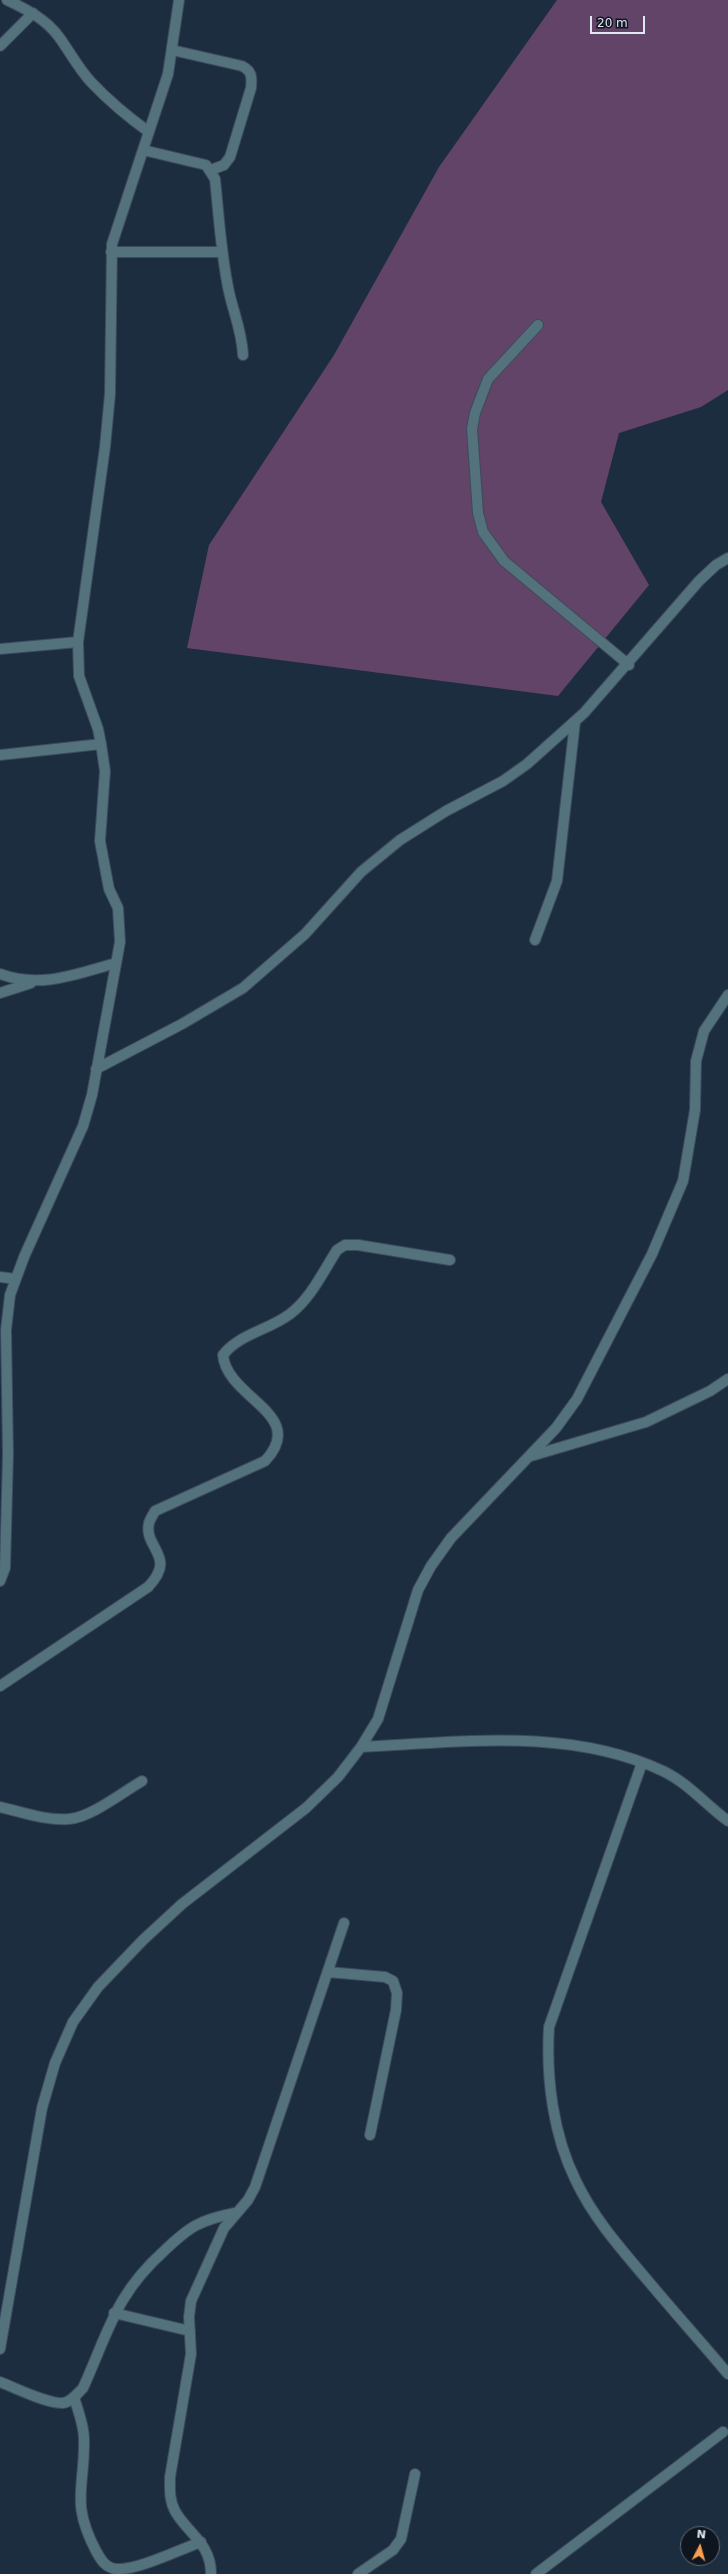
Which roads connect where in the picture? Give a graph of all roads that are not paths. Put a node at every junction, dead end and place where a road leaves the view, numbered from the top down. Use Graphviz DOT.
graph roads {
  1 [pos="7,0"];
  2 [pos="179,0"];
  3 [pos="34,13"];
  4 [pos="0,46"];
  5 [pos="172,50"];
  6 [pos="149,132"];
  7 [pos="143,150"];
  8 [pos="211,170"];
  9 [pos="111,252"];
  10 [pos="222,252"];
  11 [pos="538,325"];
  12 [pos="243,355"];
  13 [pos="728,558"];
  14 [pos="78,642"];
  15 [pos="0,649"];
  16 [pos="628,665"];
  17 [pos="575,722"];
  18 [pos="101,744"];
  19 [pos="0,755"];
  20 [pos="535,940"];
  21 [pos="116,963"];
  22 [pos="0,974"];
  23 [pos="35,982"];
  24 [pos="0,993"];
  25 [pos="728,995"];
  26 [pos="96,1069"];
  27 [pos="450,1260"];
  28 [pos="0,1277"];
  29 [pos="16,1279"];
  30 [pos="728,1379"];
  31 [pos="529,1456"];
  32 [pos="0,1581"];
  33 [pos="0,1686"];
  34 [pos="361,1746"];
  35 [pos="642,1763"];
  36 [pos="142,1781"];
  37 [pos="0,1807"];
  38 [pos="728,1821"];
  39 [pos="344,1923"];
  40 [pos="328,1972"];
  41 [pos="370,2135"];
  42 [pos="235,2213"];
  43 [pos="114,2313"];
  44 [pos="190,2331"];
  45 [pos="0,2349"];
  46 [pos="728,2374"];
  47 [pos="0,2382"];
  48 [pos="74,2398"];
  49 [pos="723,2432"];
  50 [pos="415,2474"];
  51 [pos="202,2542"];
  52 [pos="211,2574"];
  53 [pos="358,2574"];
  54 [pos="536,2574"];
  1 -- 3 [label="street"];
  2 -- 5 [label="street"];
  3 -- 4 [label="street"];
  3 -- 6 [label="street"];
  5 -- 6 [label="street"];
  5 -- 8 [label="street"];
  6 -- 7 [label="street"];
  7 -- 8 [label="street"];
  7 -- 9 [label="street"];
  8 -- 10 [label="street"];
  9 -- 10 [label="street"];
  9 -- 14 [label="street"];
  10 -- 12 [label="street"];
  11 -- 16 [label="street"];
  13 -- 16 [label="street"];
  14 -- 15 [label="street"];
  14 -- 18 [label="street"];
  16 -- 17 [label="street"];
  17 -- 20 [label="street"];
  17 -- 26 [label="street"];
  18 -- 19 [label="street"];
  18 -- 21 [label="street"];
  21 -- 23 [label="street"];
  21 -- 26 [label="street"];
  22 -- 23 [label="street"];
  23 -- 24 [label="street"];
  25 -- 31 [label="street"];
  26 -- 29 [label="street"];
  27 -- 33 [label="street"];
  28 -- 29 [label="street"];
  29 -- 32 [label="street"];
  30 -- 31 [label="street"];
  31 -- 34 [label="street"];
  34 -- 35 [label="street"];
  34 -- 45 [label="street"];
  35 -- 38 [label="street"];
  35 -- 46 [label="street"];
  36 -- 37 [label="street"];
  39 -- 40 [label="street"];
  40 -- 41 [label="street"];
  40 -- 42 [label="street"];
  42 -- 43 [label="street"];
  42 -- 44 [label="street"];
  43 -- 44 [label="street"];
  43 -- 48 [label="street"];
  44 -- 51 [label="street"];
  47 -- 48 [label="street"];
  48 -- 51 [label="street"];
  49 -- 54 [label="street"];
  50 -- 53 [label="street"];
  51 -- 52 [label="street"];
}
